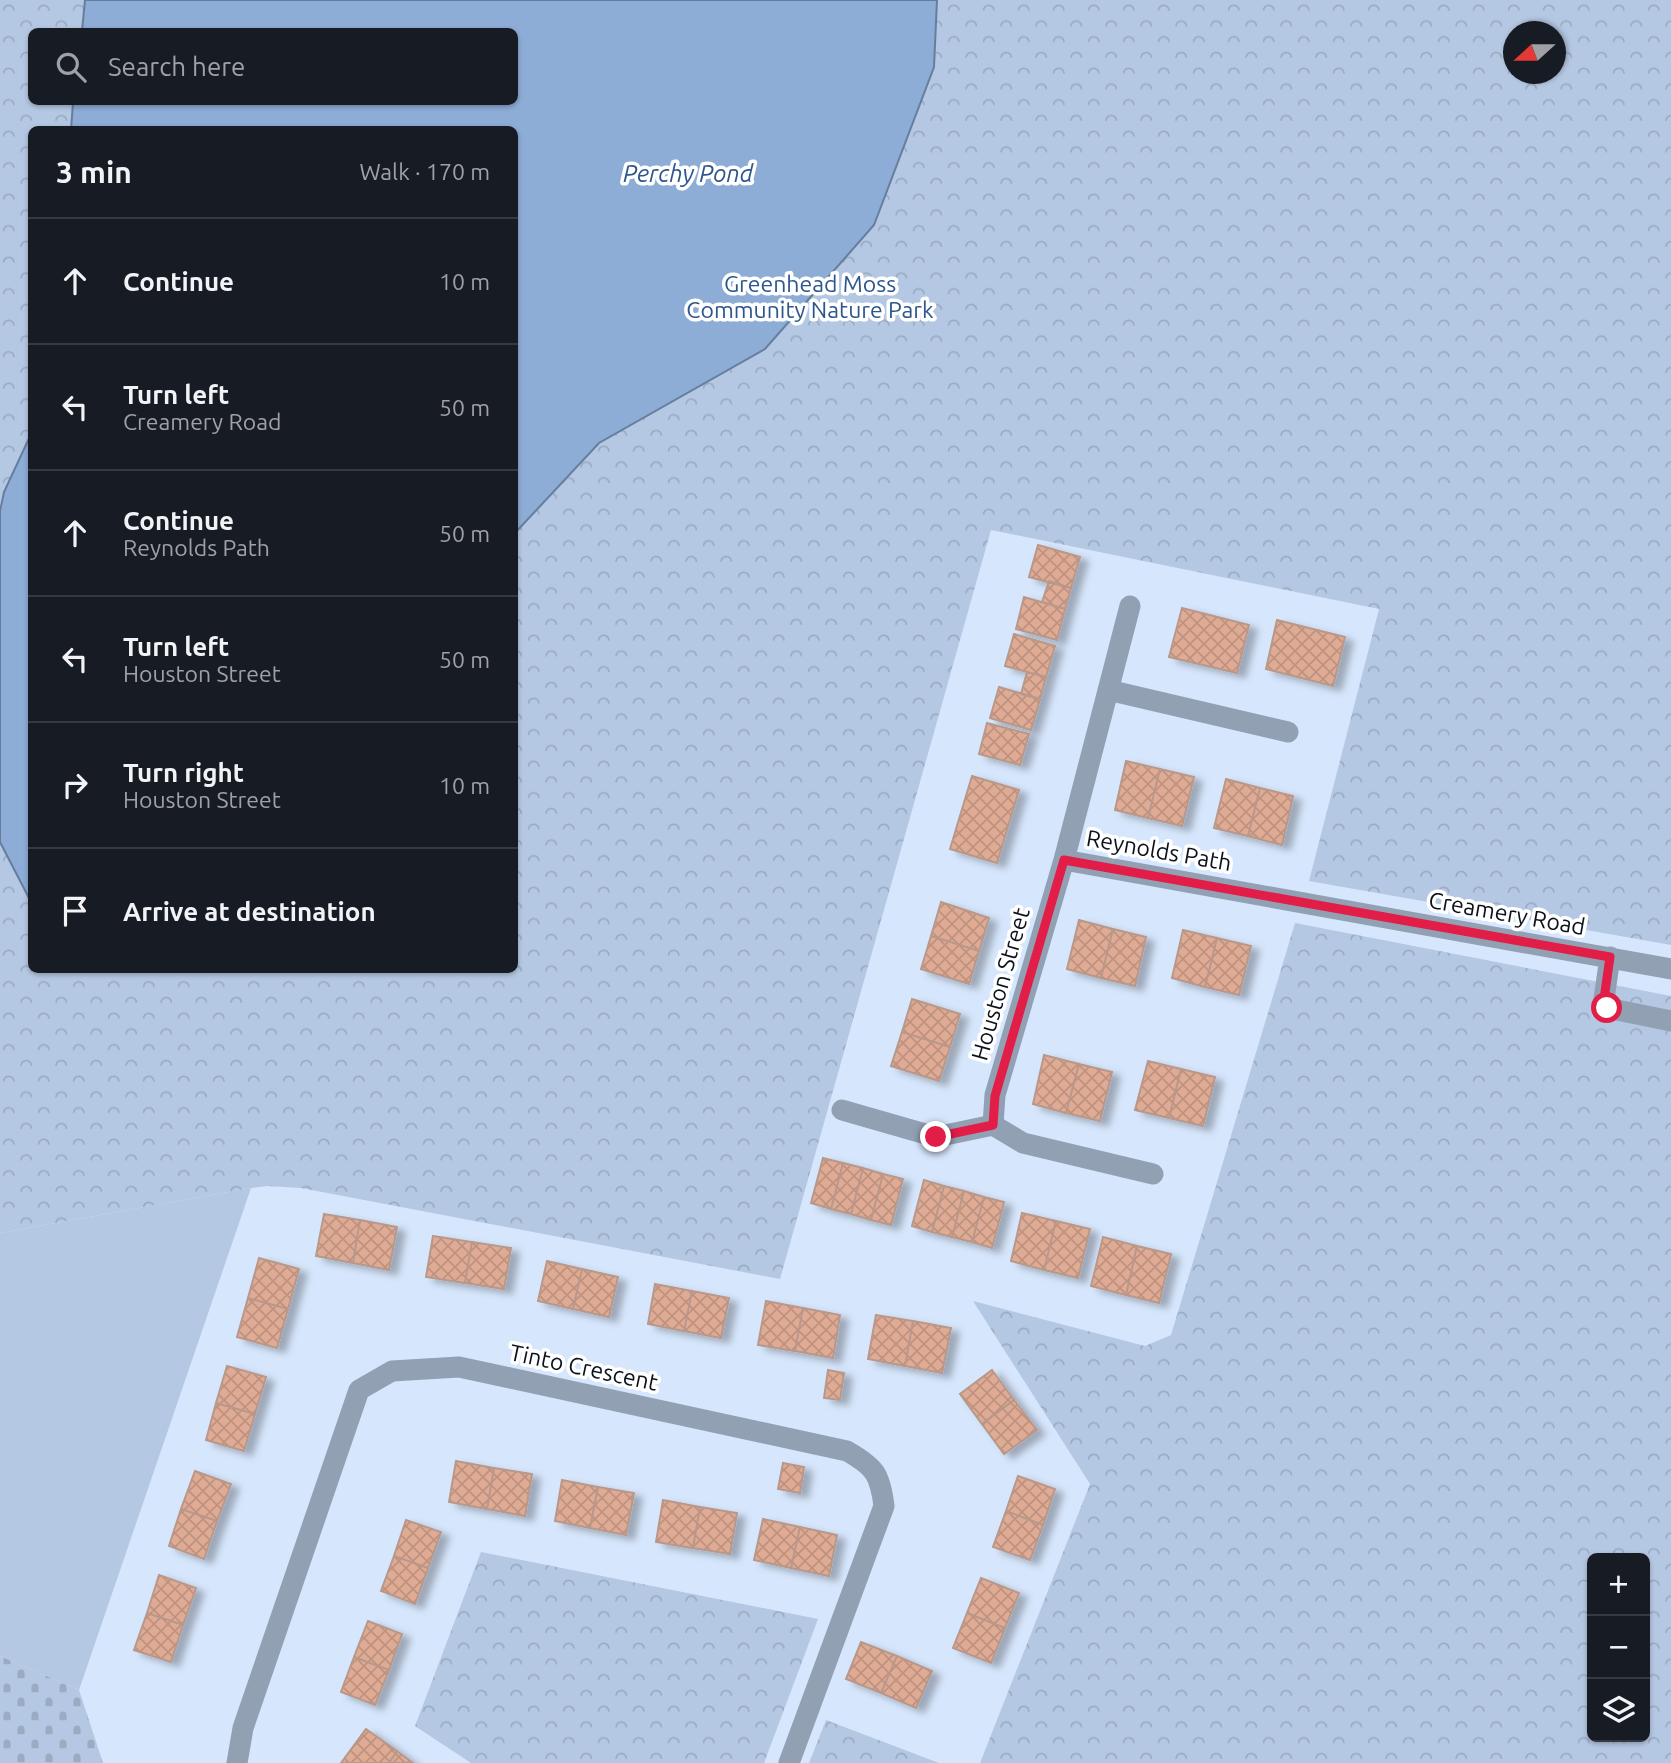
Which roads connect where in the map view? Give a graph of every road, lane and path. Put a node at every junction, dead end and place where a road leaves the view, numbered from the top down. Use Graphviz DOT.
graph roads {
  1 [pos="1130,607"];
  2 [pos="1108,690"];
  3 [pos="1288,732"];
  4 [pos="1064,860"];
  5 [pos="1334,909"];
  6 [pos="1610,957"];
  7 [pos="1671,969"];
  8 [pos="1671,1021"];
  9 [pos="842,1110"];
  10 [pos="993,1125"];
  11 [pos="1153,1174"];
  12 [pos="237,1763"];
  13 [pos="789,1763"];
  1 -- 2 [label="street, Reynolds Path"];
  2 -- 3 [label="street"];
  2 -- 4 [label="street, Reynolds Path"];
  4 -- 5 [label="street, Reynolds Path"];
  4 -- 10 [label="street, Houston Street"];
  5 -- 6 [label="street, Creamery Road"];
  6 -- 7 [label="street, Creamery Road"];
  6 -- 8 [label="street"];
  9 -- 10 [label="street"];
  10 -- 11 [label="street"];
  12 -- 13 [label="street, Tinto Crescent"];
}
